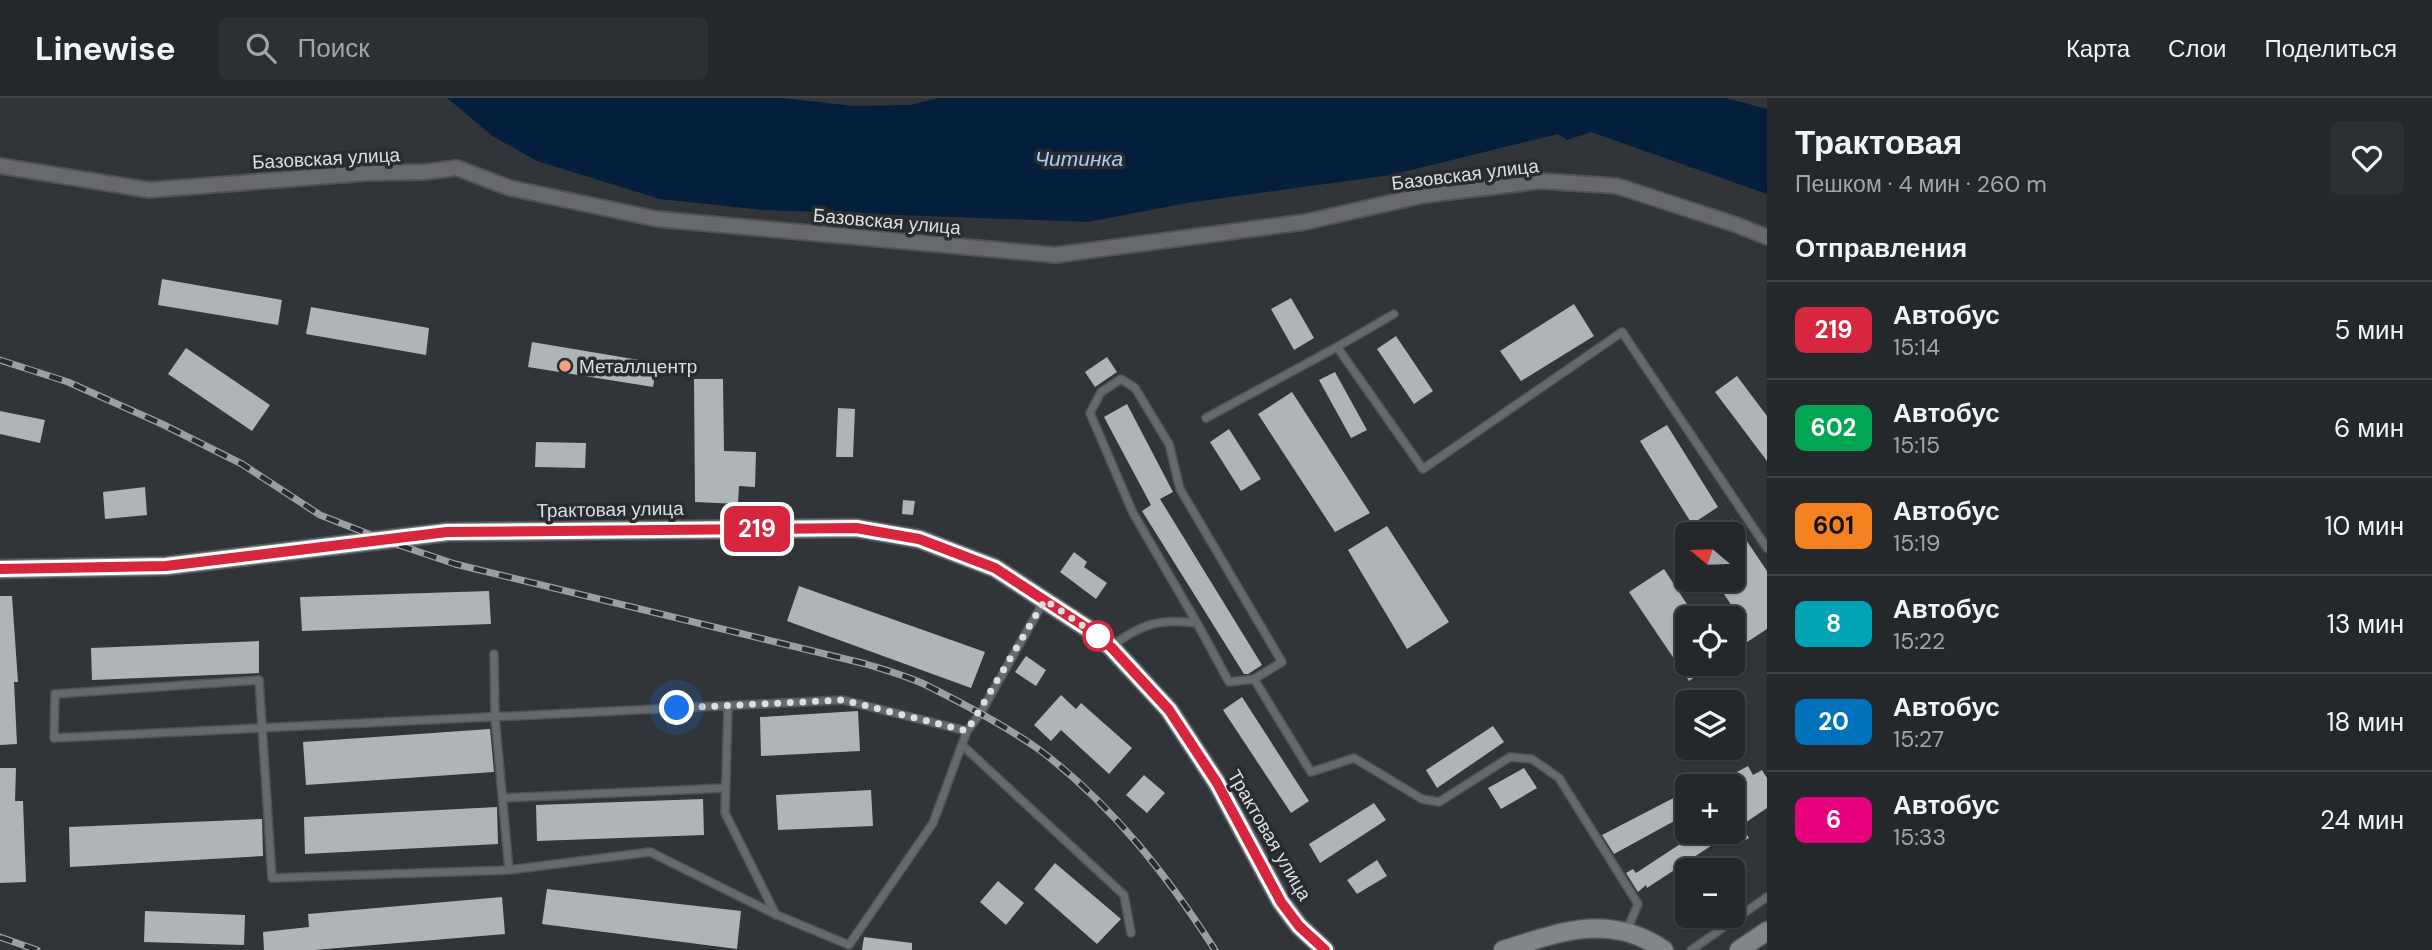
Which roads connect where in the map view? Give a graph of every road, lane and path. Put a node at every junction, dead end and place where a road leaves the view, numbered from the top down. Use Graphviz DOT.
graph roads {
  1 [pos="0,166"];
  2 [pos="1767,237"];
  3 [pos="1394,314"];
  4 [pos="1337,347"];
  5 [pos="1206,418"];
  6 [pos="1767,548"];
  7 [pos="0,569"];
  8 [pos="1045,600"];
  9 [pos="1197,623"];
  10 [pos="1111,647"];
  11 [pos="494,654"];
  12 [pos="1254,679"];
  13 [pos="728,706"];
  14 [pos="495,717"];
  15 [pos="261,728"];
  16 [pos="967,731"];
  17 [pos="962,746"];
  18 [pos="725,788"];
  19 [pos="503,798"];
  20 [pos="509,870"];
  21 [pos="1767,897"];
  22 [pos="777,915"];
  23 [pos="1627,931"];
  24 [pos="1767,931"];
  25 [pos="1131,933"];
  26 [pos="849,947"];
  27 [pos="1325,950"];
  28 [pos="1503,950"];
  29 [pos="1664,950"];
  30 [pos="1692,950"];
  31 [pos="1739,950"];
  1 -- 2 [label="street, Базовская улица"];
  3 -- 4 [label="lane"];
  4 -- 5 [label="lane"];
  4 -- 6 [label="lane"];
  7 -- 8 [label="main road, Трактовая улица"];
  8 -- 10 [label="main road, Трактовая улица"];
  8 -- 16 [label="lane"];
  9 -- 10 [label="lane"];
  9 -- 12 [label="lane"];
  9 -- 12 [label="lane"];
  10 -- 27 [label="main road, Трактовая улица"];
  11 -- 14 [label="lane"];
  12 -- 23 [label="lane"];
  13 -- 14 [label="lane"];
  13 -- 16 [label="lane"];
  13 -- 18 [label="lane"];
  14 -- 15 [label="lane"];
  14 -- 19 [label="lane"];
  15 -- 15 [label="lane"];
  15 -- 20 [label="lane"];
  16 -- 17 [label="lane"];
  17 -- 25 [label="lane"];
  17 -- 26 [label="lane"];
  18 -- 19 [label="lane"];
  18 -- 22 [label="lane"];
  19 -- 20 [label="lane"];
  20 -- 22 [label="lane"];
  21 -- 30 [label="lane"];
  22 -- 26 [label="lane"];
  23 -- 28 [label="main road"];
  23 -- 29 [label="main road"];
  24 -- 31 [label="main road"];
}
